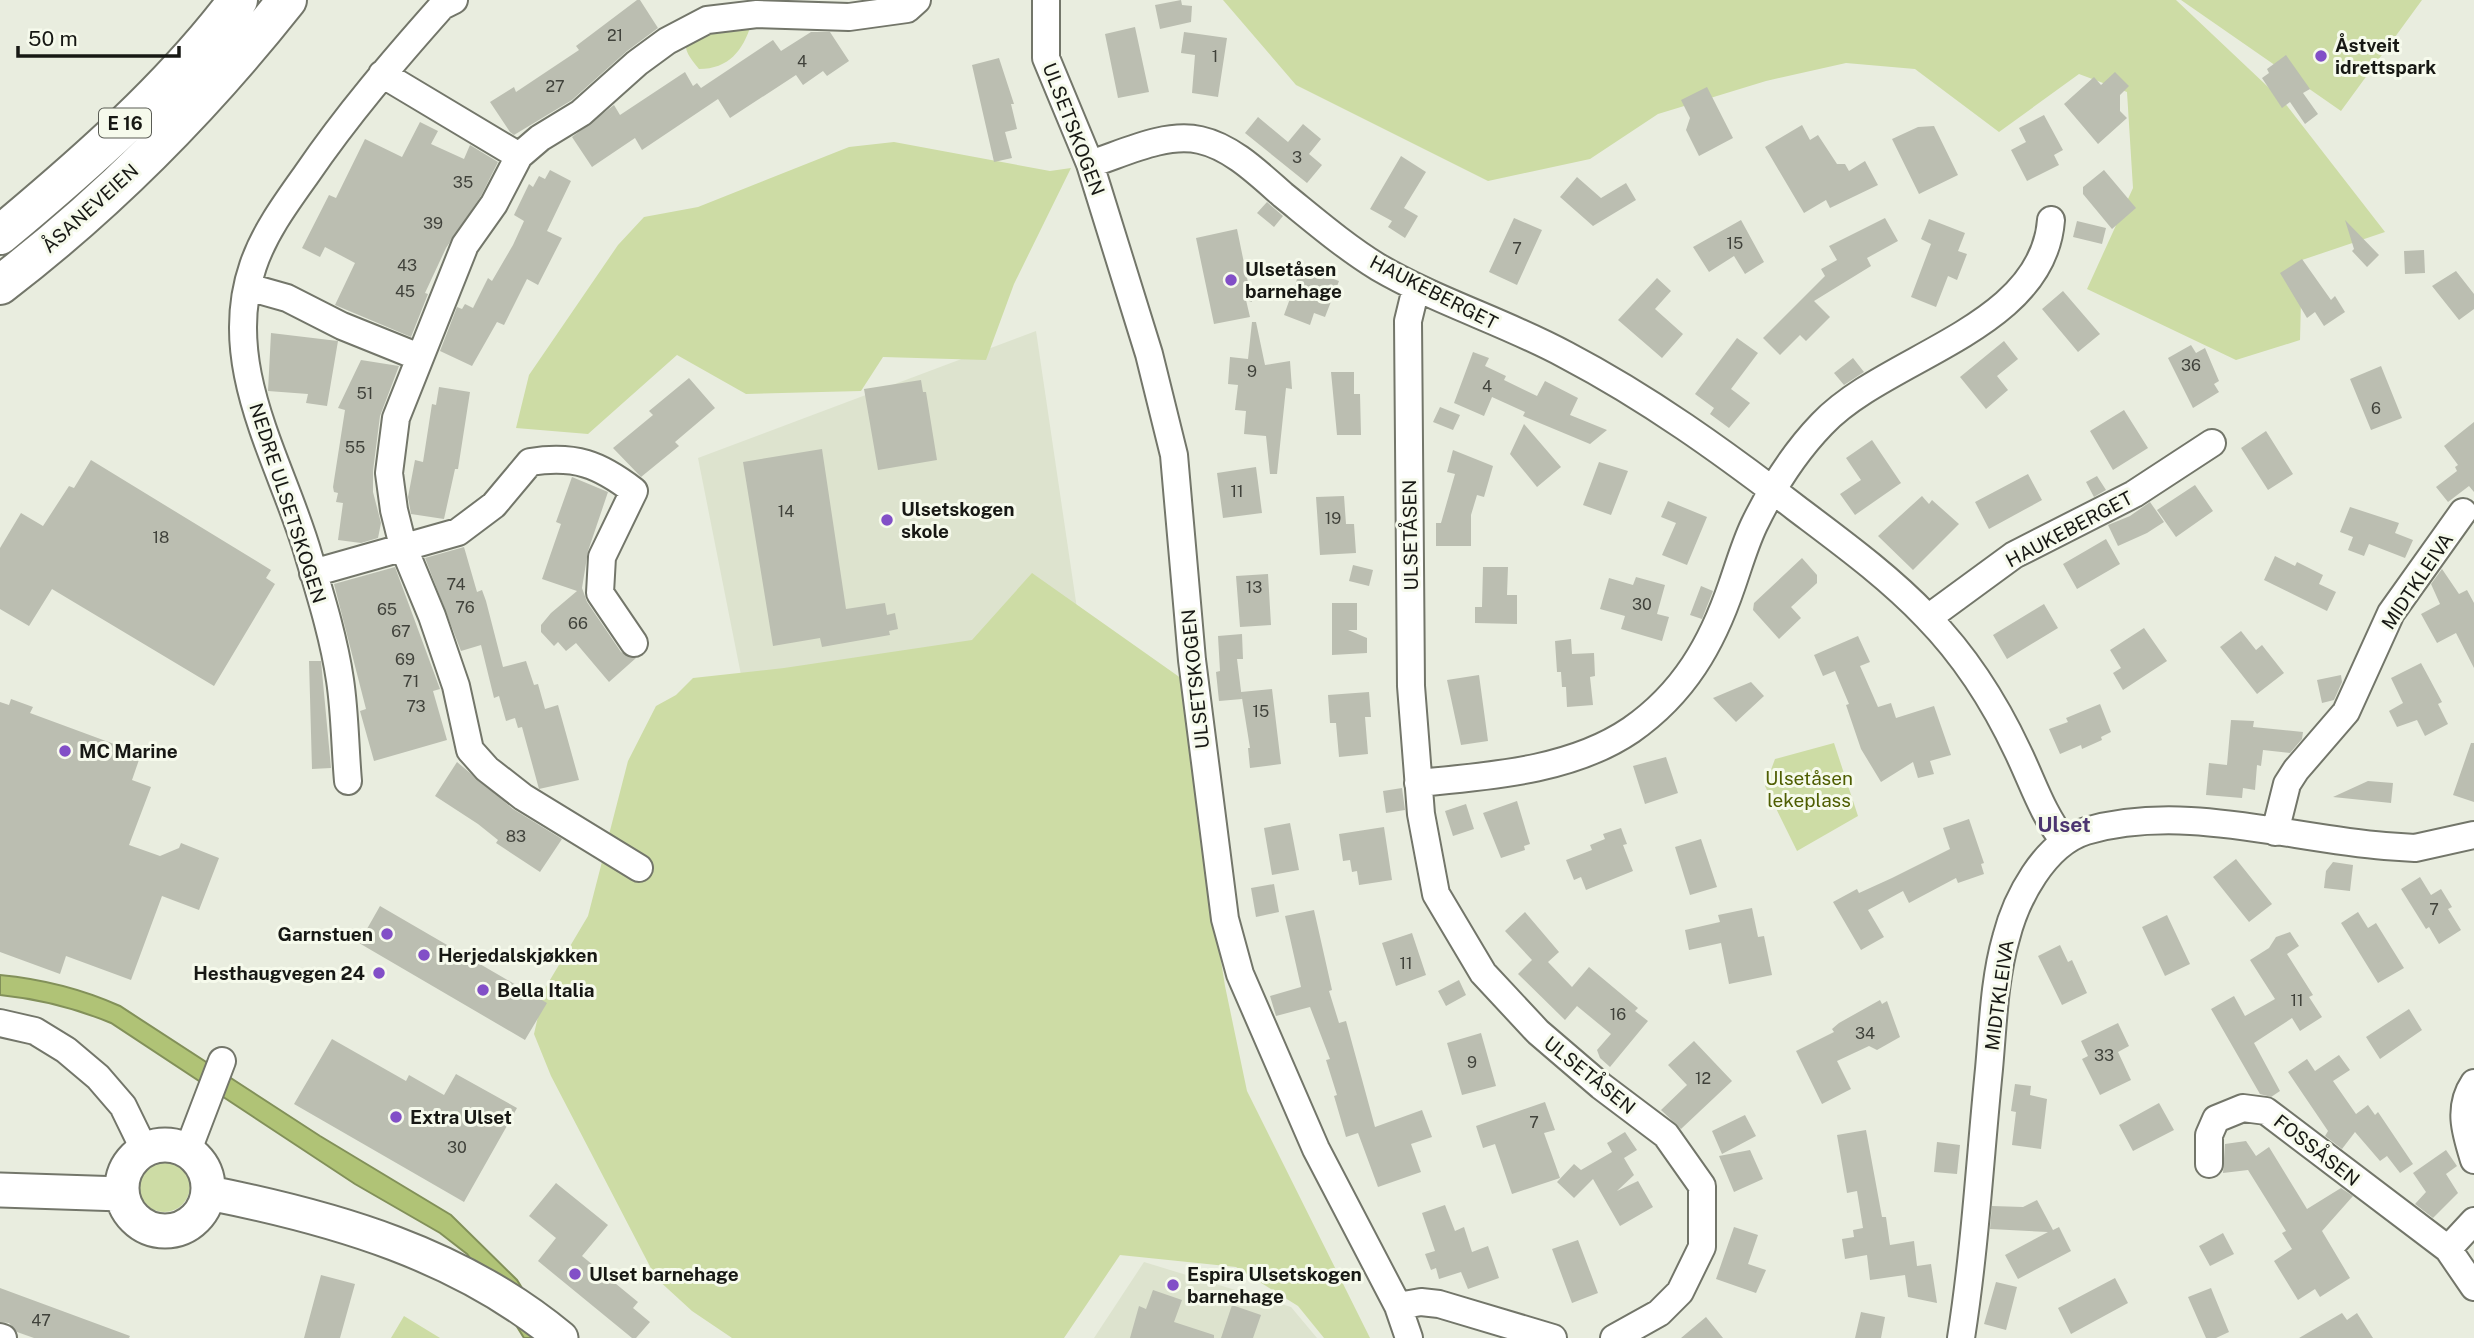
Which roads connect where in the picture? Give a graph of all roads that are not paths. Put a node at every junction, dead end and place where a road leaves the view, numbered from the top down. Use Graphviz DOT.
graph roads {
  1 [pos="238,0"];
  2 [pos="287,0"];
  3 [pos="454,0"];
  4 [pos="917,0"];
  5 [pos="1046,0"];
  6 [pos="382,74"];
  7 [pos="519,156"];
  8 [pos="1090,164"];
  9 [pos="2051,220"];
  10 [pos="0,235"];
  11 [pos="0,285"];
  12 [pos="248,287"];
  13 [pos="1416,288"];
  14 [pos="419,357"];
  15 [pos="2212,443"];
  16 [pos="1774,491"];
  17 [pos="2463,512"];
  18 [pos="403,546"];
  19 [pos="313,573"];
  20 [pos="1928,618"];
  21 [pos="634,643"];
  22 [pos="348,781"];
  23 [pos="1418,783"];
  24 [pos="2275,832"];
  25 [pos="2474,835"];
  26 [pos="2064,841"];
  27 [pos="639,868"];
  28 [pos="0,1023"];
  29 [pos="222,1061"];
  30 [pos="2474,1083"];
  31 [pos="144,1149"];
  32 [pos="188,1150"];
  33 [pos="2474,1160"];
  34 [pos="2209,1164"];
  35 [pos="0,1190"];
  36 [pos="209,1193"];
  37 [pos="122,1194"];
  38 [pos="2474,1221"];
  39 [pos="2448,1249"];
  40 [pos="2474,1286"];
  41 [pos="1398,1306"];
  42 [pos="559,1336"];
  43 [pos="1409,1338"];
  44 [pos="1553,1338"];
  45 [pos="1614,1338"];
  46 [pos="1961,1338"];
  1 -- 10 [label="highway, ÅSANEVEIEN / E 16"];
  2 -- 11 [label="highway, ÅSANEVEIEN / E 16"];
  3 -- 6 [label="street, NEDRE ULSETSKOGEN"];
  4 -- 7 [label="street"];
  5 -- 8 [label="street, ULSETSKOGEN"];
  6 -- 7 [label="street"];
  6 -- 12 [label="street, NEDRE ULSETSKOGEN"];
  7 -- 14 [label="street"];
  8 -- 13 [label="street, HAUKEBERGET"];
  8 -- 41 [label="street, ULSETSKOGEN"];
  9 -- 16 [label="street"];
  12 -- 14 [label="street"];
  12 -- 19 [label="street, NEDRE ULSETSKOGEN"];
  13 -- 16 [label="street, HAUKEBERGET"];
  13 -- 23 [label="street, ULSETÅSEN"];
  14 -- 18 [label="street"];
  15 -- 20 [label="street, HAUKEBERGET"];
  16 -- 20 [label="street, HAUKEBERGET"];
  16 -- 23 [label="street"];
  17 -- 24 [label="street, MIDTKLEIVA"];
  18 -- 19 [label="street"];
  18 -- 21 [label="street"];
  18 -- 27 [label="street"];
  19 -- 22 [label="street, NEDRE ULSETSKOGEN"];
  20 -- 26 [label="street, HAUKEBERGET"];
  23 -- 45 [label="street, ULSETÅSEN"];
  24 -- 25 [label="street"];
  24 -- 26 [label="street"];
  26 -- 46 [label="street, MIDTKLEIVA"];
  28 -- 31 [label="street"];
  29 -- 32 [label="street"];
  30 -- 33 [label="street"];
  31 -- 32 [label="main road"];
  31 -- 37 [label="main road"];
  32 -- 36 [label="main road"];
  34 -- 39 [label="street, FOSSÅSEN"];
  35 -- 37 [label="main road"];
  36 -- 37 [label="main road"];
  36 -- 42 [label="main road"];
  38 -- 39 [label="street"];
  39 -- 40 [label="street, FOSSÅSEN"];
  41 -- 43 [label="street, ULSETSKOGEN"];
  41 -- 44 [label="street"];
}
